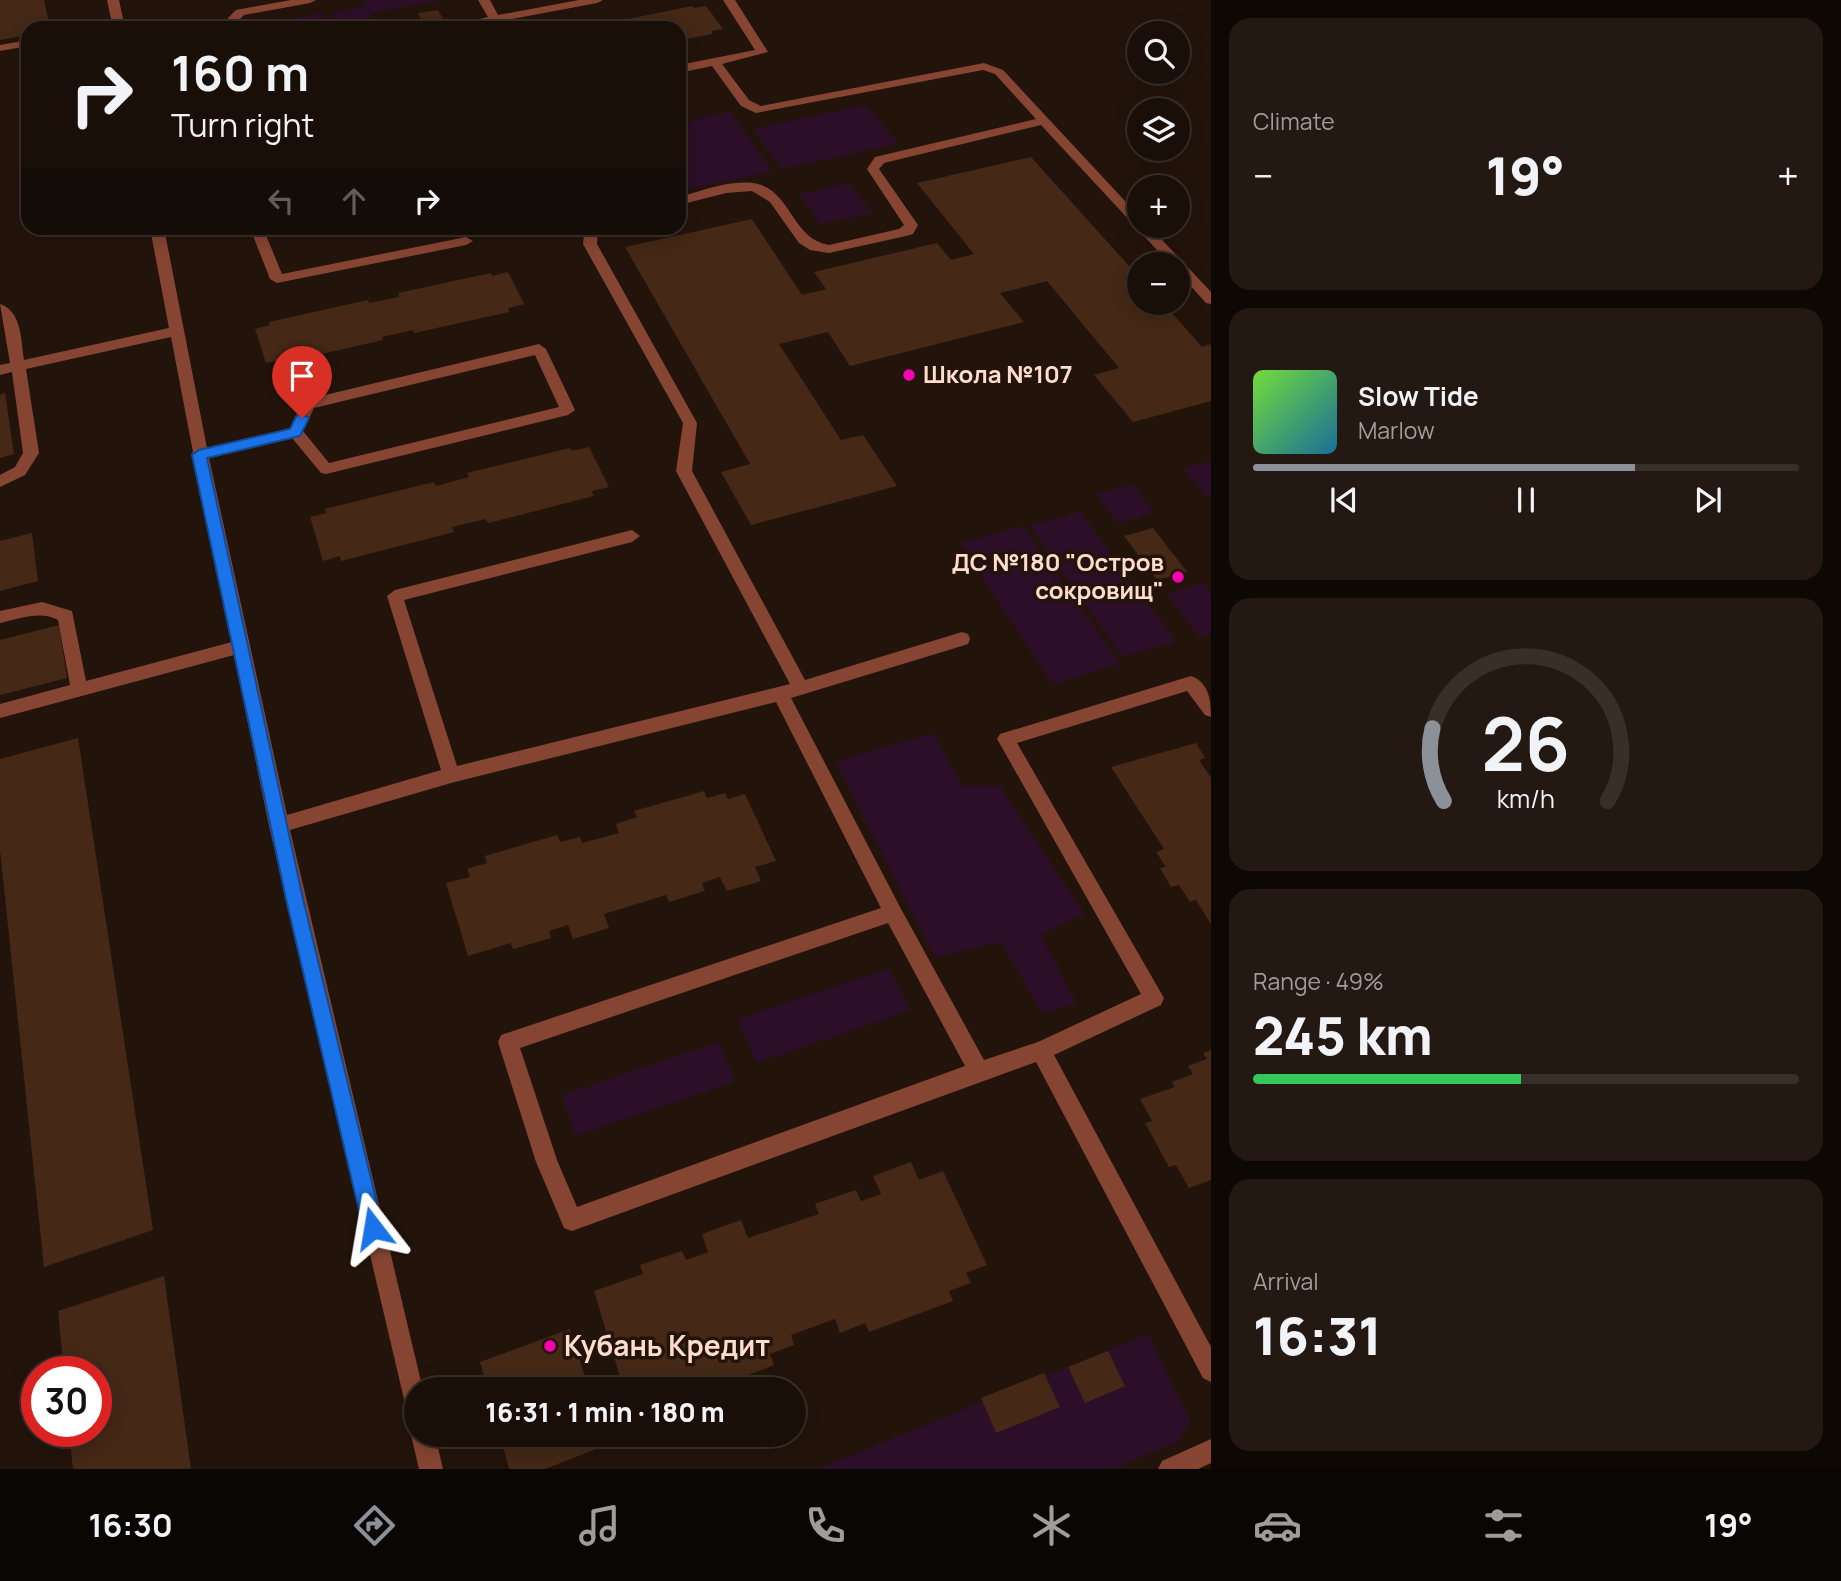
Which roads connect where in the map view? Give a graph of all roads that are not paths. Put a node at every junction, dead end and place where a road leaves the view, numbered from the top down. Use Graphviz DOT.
graph roads {
  1 [pos="113,0"];
  2 [pos="310,0"];
  3 [pos="484,0"];
  4 [pos="597,0"];
  5 [pos="729,0"];
  6 [pos="117,21"];
  7 [pos="235,21"];
  8 [pos="496,21"];
  9 [pos="510,21"];
  10 [pos="21,44"];
  11 [pos="0,48"];
  12 [pos="715,62"];
  13 [pos="686,68"];
  14 [pos="1044,121"];
  15 [pos="686,199"];
  16 [pos="1127,210"];
  17 [pos="158,235"];
  18 [pos="260,235"];
  19 [pos="591,235"];
  20 [pos="1153,238"];
  21 [pos="466,241"];
  22 [pos="1211,300"];
  23 [pos="0,308"];
  24 [pos="176,331"];
  25 [pos="18,366"];
  26 [pos="0,370"];
  27 [pos="295,432"];
  28 [pos="199,455"];
  29 [pos="0,481"];
  30 [pos="632,536"];
  31 [pos="0,617"];
  32 [pos="962,639"];
  33 [pos="242,646"];
  34 [pos="801,688"];
  35 [pos="79,690"];
  36 [pos="780,694"];
  37 [pos="1211,710"];
  38 [pos="0,711"];
  39 [pos="451,775"];
  40 [pos="278,826"];
  41 [pos="893,913"];
  42 [pos="1041,1051"];
  43 [pos="979,1071"];
  44 [pos="1211,1370"];
  45 [pos="409,1377"];
  46 [pos="426,1447"];
  47 [pos="1211,1451"];
  48 [pos="431,1469"];
  49 [pos="1170,1469"];
  1 -- 6 [label="street"];
  2 -- 7 [label="street"];
  3 -- 8 [label="street"];
  4 -- 9 [label="street"];
  5 -- 12 [label="street"];
  10 -- 11 [label="street"];
  12 -- 13 [label="street"];
  12 -- 14 [label="street"];
  14 -- 15 [label="street"];
  14 -- 16 [label="street"];
  17 -- 24 [label="street"];
  18 -- 21 [label="street"];
  19 -- 34 [label="street"];
  20 -- 22 [label="street"];
  23 -- 25 [label="street"];
  24 -- 25 [label="street"];
  24 -- 28 [label="street"];
  25 -- 26 [label="street"];
  25 -- 29 [label="street"];
  27 -- 27 [label="street"];
  27 -- 28 [label="street"];
  28 -- 33 [label="street"];
  30 -- 39 [label="street"];
  31 -- 35 [label="street"];
  32 -- 34 [label="street"];
  33 -- 35 [label="street"];
  33 -- 40 [label="street"];
  34 -- 36 [label="street"];
  35 -- 38 [label="street"];
  36 -- 39 [label="street"];
  36 -- 41 [label="street"];
  37 -- 42 [label="street"];
  39 -- 40 [label="street"];
  40 -- 45 [label="street"];
  41 -- 43 [label="street"];
  41 -- 43 [label="street"];
  42 -- 43 [label="street"];
  42 -- 44 [label="street"];
  46 -- 48 [label="street"];
  47 -- 49 [label="street"];
}
